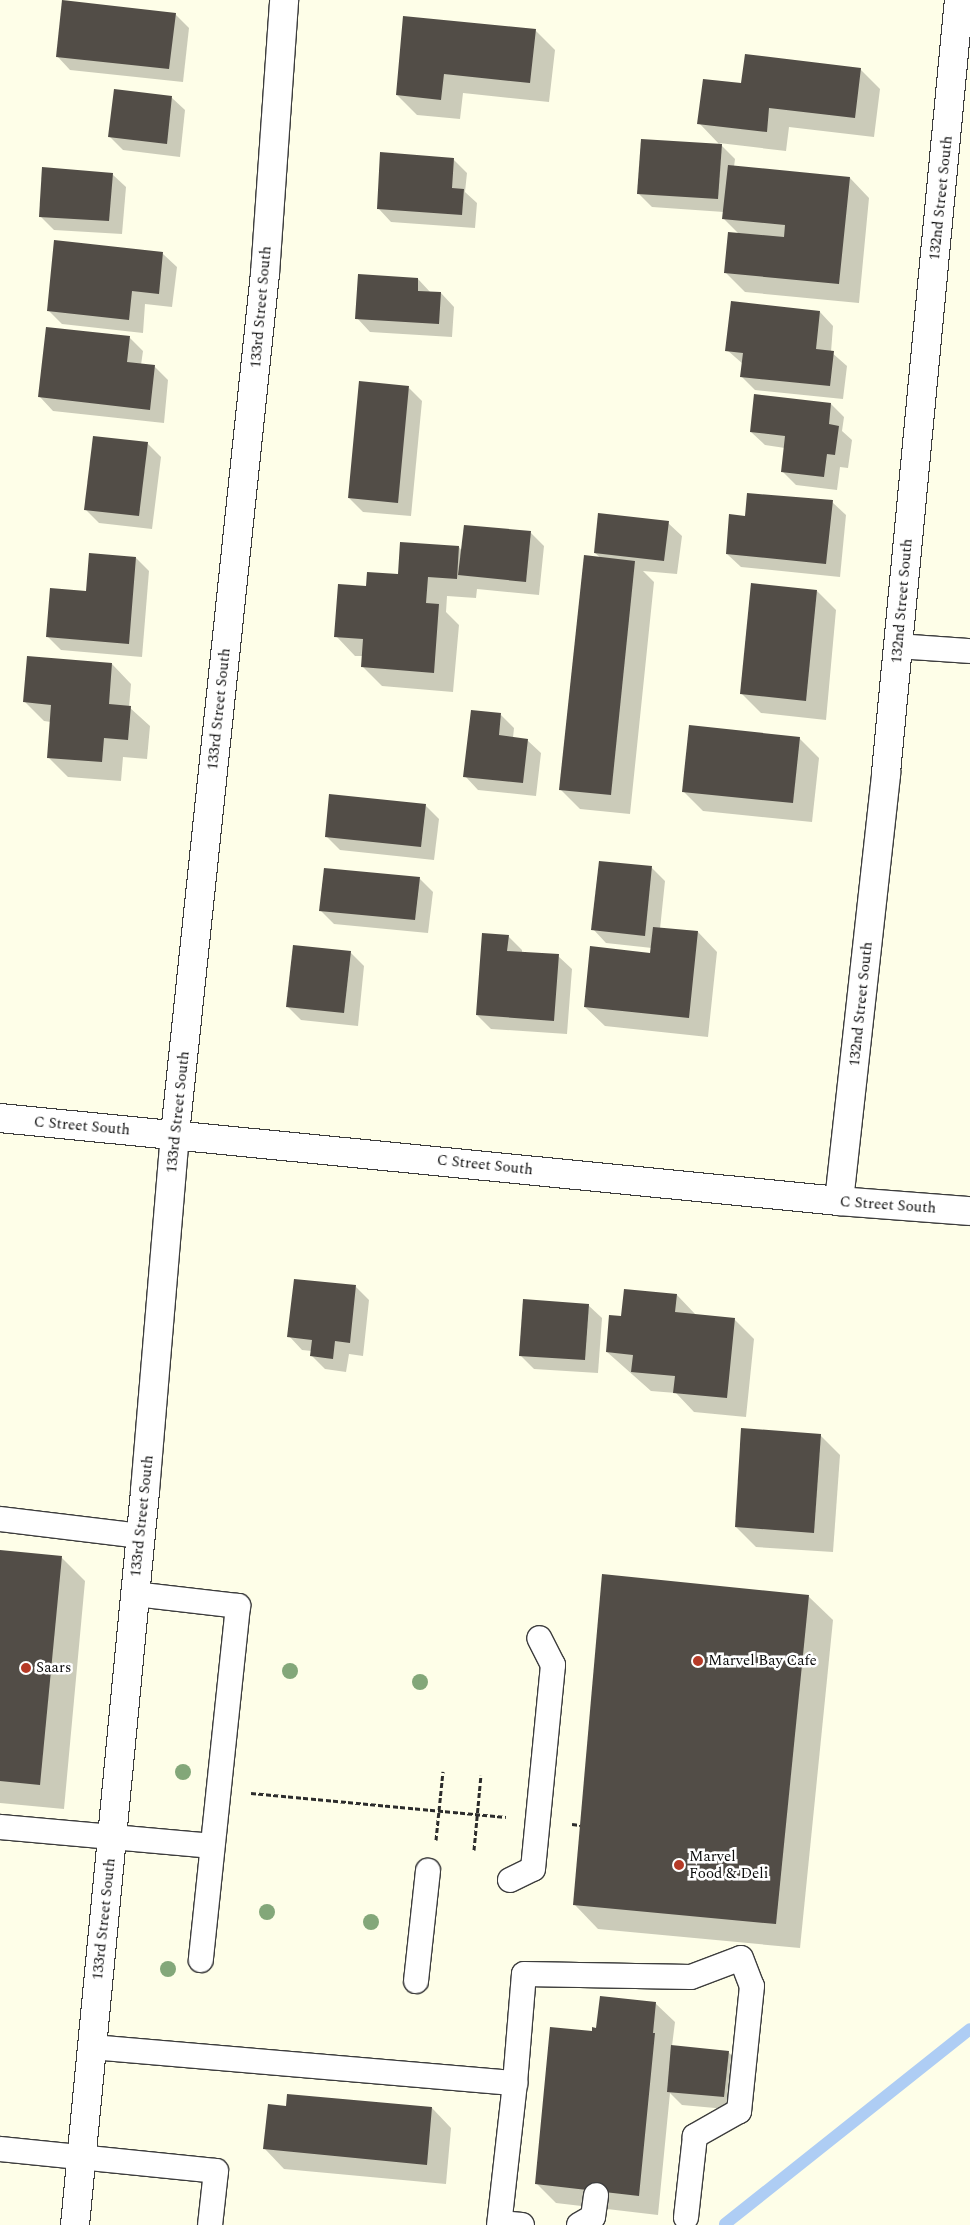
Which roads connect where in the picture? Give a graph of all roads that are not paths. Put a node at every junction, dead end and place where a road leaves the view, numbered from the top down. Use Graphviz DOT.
graph roads {
  1 [pos="284,0"];
  2 [pos="958,0"];
  3 [pos="898,646"];
  4 [pos="970,650"];
  5 [pos="0,1118"];
  6 [pos="175,1134"];
  7 [pos="839,1201"];
  8 [pos="970,1211"];
  9 [pos="0,1519"];
  10 [pos="141,1536"];
  11 [pos="135,1594"];
  12 [pos="539,1638"];
  13 [pos="0,1827"];
  14 [pos="112,1836"];
  15 [pos="212,1846"];
  16 [pos="428,1871"];
  17 [pos="510,1880"];
  18 [pos="201,1960"];
  19 [pos="416,1981"];
  20 [pos="92,2047"];
  21 [pos="515,2083"];
  22 [pos="0,2149"];
  23 [pos="82,2157"];
  24 [pos="596,2195"];
  25 [pos="682,2223"];
  26 [pos="507,2224"];
  27 [pos="75,2225"];
  28 [pos="210,2225"];
  29 [pos="578,2225"];
  1 -- 6 [label="street, 133rd Street South"];
  2 -- 3 [label="street, 132nd Street South"];
  3 -- 4 [label="lane"];
  3 -- 7 [label="street, 132nd Street South"];
  5 -- 6 [label="street, C Street South"];
  6 -- 7 [label="street, C Street South"];
  6 -- 10 [label="street, 133rd Street South"];
  7 -- 8 [label="street, C Street South"];
  9 -- 10 [label="lane"];
  10 -- 11 [label="street, 133rd Street South"];
  11 -- 14 [label="street, 133rd Street South"];
  11 -- 15 [label="lane"];
  12 -- 17 [label="lane"];
  13 -- 14 [label="lane"];
  14 -- 15 [label="lane"];
  14 -- 20 [label="street, 133rd Street South"];
  15 -- 18 [label="lane"];
  16 -- 19 [label="lane"];
  20 -- 21 [label="lane"];
  20 -- 23 [label="street, 133rd Street South"];
  21 -- 25 [label="lane"];
  21 -- 26 [label="lane"];
  22 -- 23 [label="lane"];
  23 -- 27 [label="street, 133rd Street South"];
  23 -- 28 [label="lane"];
  24 -- 29 [label="lane"];
}
